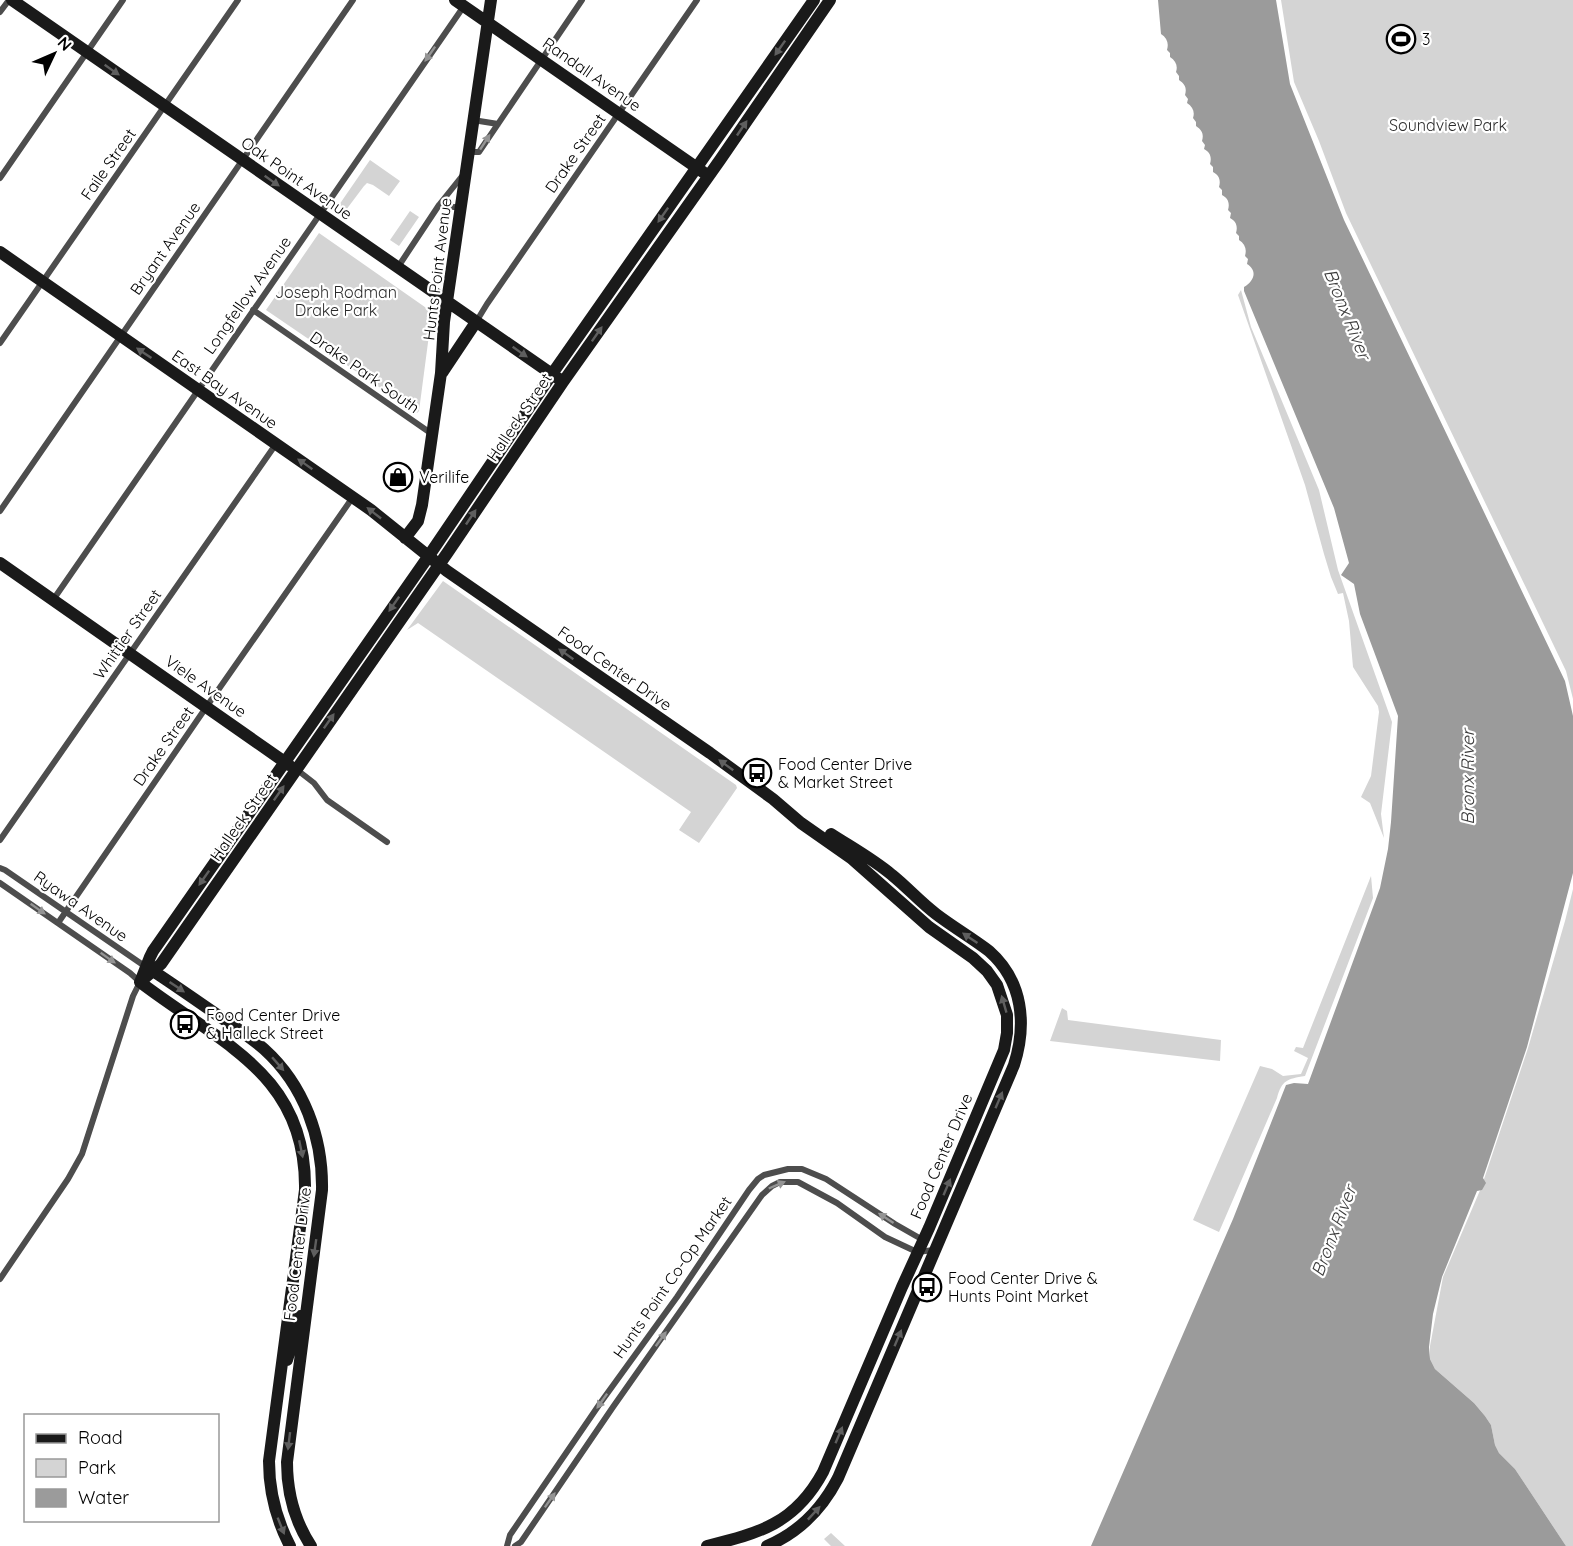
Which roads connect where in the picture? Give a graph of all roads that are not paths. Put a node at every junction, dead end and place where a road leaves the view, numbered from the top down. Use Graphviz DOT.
graph roads {
  1 [pos="10,0"];
  2 [pos="123,0"];
  3 [pos="238,0"];
  4 [pos="353,0"];
  5 [pos="491,0"];
  6 [pos="582,0"];
  7 [pos="697,0"];
  8 [pos="814,0"];
  9 [pos="830,0"];
  10 [pos="460,3"];
  11 [pos="0,12"];
  12 [pos="487,22"];
  13 [pos="87,53"];
  14 [pos="541,59"];
  15 [pos="164,106"];
  16 [pos="619,113"];
  17 [pos="473,120"];
  18 [pos="498,124"];
  19 [pos="469,152"];
  20 [pos="242,160"];
  21 [pos="697,167"];
  22 [pos="466,171"];
  23 [pos="709,176"];
  24 [pos="0,178"];
  25 [pos="439,205"];
  26 [pos="461,208"];
  27 [pos="319,214"];
  28 [pos="0,252"];
  29 [pos="398,268"];
  30 [pos="43,282"];
  31 [pos="447,302"];
  32 [pos="253,310"];
  33 [pos="476,322"];
  34 [pos="120,336"];
  35 [pos="0,343"];
  36 [pos="441,374"];
  37 [pos="552,374"];
  38 [pos="563,382"];
  39 [pos="198,390"];
  40 [pos="432,434"];
  41 [pos="276,444"];
  42 [pos="353,497"];
  43 [pos="0,511"];
  44 [pos="405,537"];
  45 [pos="428,556"];
  46 [pos="0,563"];
  47 [pos="438,565"];
  48 [pos="53,600"];
  49 [pos="130,653"];
  50 [pos="207,706"];
  51 [pos="285,761"];
  52 [pos="296,769"];
  53 [pos="773,799"];
  54 [pos="0,840"];
  55 [pos="387,842"];
  56 [pos="0,868"];
  57 [pos="0,883"];
  58 [pos="65,912"];
  59 [pos="58,923"];
  60 [pos="150,969"];
  61 [pos="141,982"];
  62 [pos="984,1098"];
  63 [pos="962,1186"];
  64 [pos="923,1240"];
  65 [pos="935,1250"];
  66 [pos="917,1252"];
  67 [pos="311,1278"];
  68 [pos="0,1279"];
  69 [pos="278,1389"];
  70 [pos="290,1546"];
  71 [pos="311,1546"];
  72 [pos="507,1546"];
  73 [pos="515,1546"];
  74 [pos="706,1546"];
  75 [pos="767,1546"];
  1 -- 11 [label="street"];
  1 -- 13 [label="main road, Oak Point Avenue"];
  2 -- 13 [label="street"];
  3 -- 15 [label="street, Faile Street"];
  4 -- 20 [label="street, Bryant Avenue"];
  5 -- 12 [label="main road, Hunts Point Avenue"];
  6 -- 14 [label="street"];
  7 -- 16 [label="street, Drake Street"];
  8 -- 21 [label="main road, Halleck Street, one-way"];
  23 -- 9 [label="main road, Halleck Street, one-way"];
  10 -- 12 [label="main road, Randall Avenue"];
  10 -- 27 [label="street, Longfellow Avenue, one-way"];
  12 -- 14 [label="main road, Randall Avenue"];
  12 -- 17 [label="main road, Hunts Point Avenue"];
  13 -- 15 [label="main road, Oak Point Avenue, one-way"];
  13 -- 24 [label="street"];
  14 -- 16 [label="main road, Randall Avenue"];
  14 -- 18 [label="street"];
  15 -- 20 [label="main road, Oak Point Avenue"];
  15 -- 30 [label="street, Faile Street"];
  16 -- 21 [label="main road, Randall Avenue"];
  16 -- 33 [label="street, Drake Street"];
  17 -- 18 [label="street"];
  17 -- 19 [label="main road, Hunts Point Avenue"];
  19 -- 18 [label="street, one-way"];
  19 -- 22 [label="main road, Hunts Point Avenue"];
  20 -- 27 [label="main road, Oak Point Avenue, one-way"];
  20 -- 34 [label="street, Bryant Avenue"];
  21 -- 23 [label="main road, Randall Avenue"];
  21 -- 37 [label="main road, Halleck Street, one-way"];
  22 -- 25 [label="street"];
  22 -- 26 [label="main road, Hunts Point Avenue"];
  38 -- 23 [label="main road, Halleck Street, one-way"];
  25 -- 26 [label="street"];
  25 -- 29 [label="street"];
  26 -- 31 [label="main road, Hunts Point Avenue"];
  27 -- 29 [label="main road, Oak Point Avenue"];
  27 -- 32 [label="street, Longfellow Avenue"];
  28 -- 30 [label="main road, East Bay Avenue"];
  29 -- 31 [label="main road, Oak Point Avenue"];
  30 -- 34 [label="main road, East Bay Avenue"];
  30 -- 35 [label="street, Faile Street"];
  31 -- 33 [label="main road, Oak Point Avenue"];
  31 -- 36 [label="main road, Hunts Point Avenue"];
  32 -- 39 [label="street, Longfellow Avenue"];
  32 -- 40 [label="street, Drake Park South"];
  33 -- 36 [label="main road"];
  33 -- 37 [label="main road, Oak Point Avenue, one-way"];
  39 -- 34 [label="main road, East Bay Avenue, one-way"];
  34 -- 43 [label="street, Bryant Avenue"];
  36 -- 40 [label="main road, Hunts Point Avenue"];
  37 -- 38 [label="main road, Oak Point Avenue"];
  37 -- 45 [label="main road, Halleck Street"];
  47 -- 38 [label="main road, Halleck Street, one-way"];
  39 -- 41 [label="main road, East Bay Avenue"];
  39 -- 48 [label="street, Longfellow Avenue"];
  40 -- 44 [label="main road, Hunts Point Avenue"];
  42 -- 41 [label="main road, East Bay Avenue, one-way"];
  41 -- 49 [label="street, Whittier Street"];
  44 -- 42 [label="main road, East Bay Avenue, one-way"];
  42 -- 50 [label="street, Drake Street"];
  44 -- 45 [label="main road, East Bay Avenue"];
  45 -- 47 [label="main road, Food Center Drive"];
  45 -- 51 [label="main road, Halleck Street, one-way"];
  46 -- 48 [label="main road, Viele Avenue"];
  52 -- 47 [label="main road, Halleck Street, one-way"];
  53 -- 47 [label="main road, Food Center Drive, one-way"];
  48 -- 49 [label="main road, Viele Avenue"];
  49 -- 50 [label="main road, Viele Avenue"];
  49 -- 54 [label="street, Whittier Street"];
  50 -- 51 [label="main road, Viele Avenue"];
  50 -- 58 [label="street, Drake Street"];
  51 -- 52 [label="main road, Viele Avenue"];
  51 -- 60 [label="main road, Halleck Street, one-way"];
  52 -- 55 [label="street, Viele Avenue"];
  60 -- 52 [label="main road, Halleck Street, one-way"];
  62 -- 53 [label="main road, Food Center Drive, one-way"];
  63 -- 53 [label="main road, Food Center Drive, one-way"];
  56 -- 58 [label="street, Ryawa Avenue"];
  57 -- 59 [label="street, Ryawa Avenue, one-way"];
  58 -- 59 [label="street, Drake Street"];
  58 -- 60 [label="street, Ryawa Avenue"];
  59 -- 61 [label="street, Ryawa Avenue, one-way"];
  60 -- 61 [label="main road"];
  60 -- 67 [label="main road, Food Center Drive, one-way"];
  61 -- 68 [label="street"];
  61 -- 69 [label="main road, Food Center Drive, one-way"];
  62 -- 63 [label="main road"];
  64 -- 62 [label="main road, Food Center Drive, one-way"];
  63 -- 65 [label="main road, Food Center Drive"];
  64 -- 66 [label="main road, Food Center Drive"];
  64 -- 72 [label="street, Hunts Point Co-Op Market, one-way"];
  65 -- 66 [label="street"];
  75 -- 65 [label="main road, Food Center Drive, one-way"];
  73 -- 66 [label="street, Hunts Point Co-Op Market, one-way"];
  74 -- 66 [label="main road, Food Center Drive, one-way"];
  67 -- 69 [label="main road"];
  67 -- 71 [label="main road, Food Center Drive, one-way"];
  69 -- 70 [label="main road, Food Center Drive, one-way"];
}
